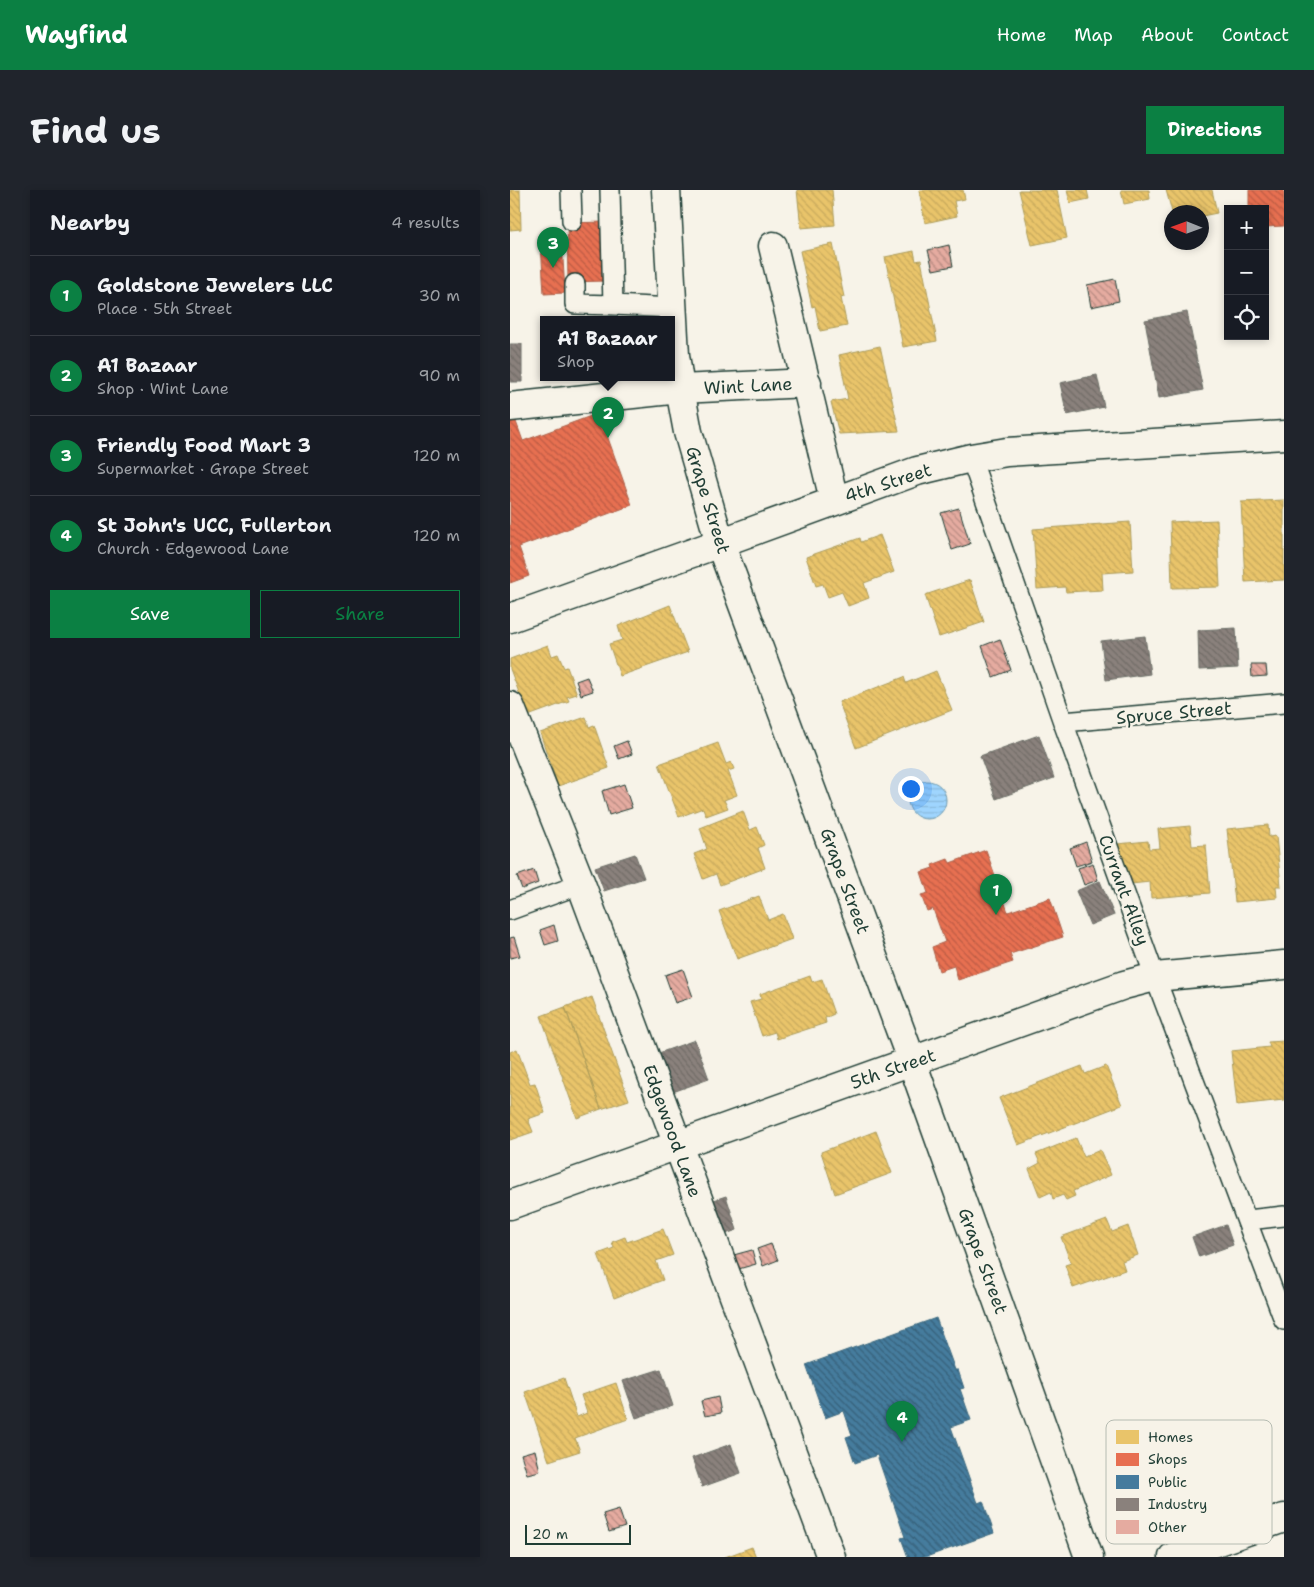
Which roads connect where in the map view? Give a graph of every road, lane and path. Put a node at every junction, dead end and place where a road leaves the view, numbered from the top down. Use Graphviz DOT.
graph roads {
  1 [pos="571,190"];
  2 [pos="610,190"];
  3 [pos="666,190"];
  4 [pos="572,221"];
  5 [pos="773,246"];
  6 [pos="575,284"];
  7 [pos="613,305"];
  8 [pos="673,308"];
  9 [pos="674,316"];
  10 [pos="675,331"];
  11 [pos="807,383"];
  12 [pos="680,389"];
  13 [pos="510,407"];
  14 [pos="1284,436"];
  15 [pos="971,458"];
  16 [pos="834,500"];
  17 [pos="720,543"];
  18 [pos="510,618"];
  19 [pos="1284,703"];
  20 [pos="510,706"];
  21 [pos="1064,722"];
  22 [pos="581,884"];
  23 [pos="510,910"];
  24 [pos="1284,965"];
  25 [pos="1155,977"];
  26 [pos="912,1062"];
  27 [pos="676,1144"];
  28 [pos="510,1205"];
  29 [pos="1284,1216"];
  30 [pos="1248,1220"];
  31 [pos="1284,1320"];
  32 [pos="1284,1518"];
  33 [pos="1272,1522"];
  34 [pos="1210,1544"];
  35 [pos="831,1557"];
  36 [pos="1089,1557"];
  37 [pos="1173,1557"];
  1 -- 4 [label="lane"];
  2 -- 7 [label="lane"];
  3 -- 8 [label="street, Grape Street"];
  5 -- 11 [label="street"];
  6 -- 7 [label="lane"];
  7 -- 8 [label="lane"];
  8 -- 9 [label="street, Grape Street"];
  10 -- 12 [label="street, Grape Street"];
  11 -- 12 [label="street, Wint Lane"];
  11 -- 16 [label="street"];
  12 -- 13 [label="street, Wint Lane"];
  12 -- 17 [label="street, Grape Street"];
  14 -- 15 [label="street, 4th Street"];
  15 -- 16 [label="street, 4th Street"];
  15 -- 21 [label="lane, Currant Alley"];
  16 -- 17 [label="street, 4th Street"];
  17 -- 18 [label="street, 4th Street"];
  17 -- 26 [label="street, Grape Street"];
  19 -- 21 [label="lane, Spruce Street"];
  20 -- 22 [label="street, Edgewood Lane"];
  21 -- 25 [label="lane, Currant Alley"];
  22 -- 23 [label="lane"];
  22 -- 27 [label="street, Edgewood Lane"];
  24 -- 25 [label="street, 5th Street"];
  25 -- 26 [label="street, 5th Street"];
  25 -- 30 [label="lane, Currant Alley"];
  26 -- 27 [label="street, 5th Street"];
  26 -- 36 [label="street, Grape Street"];
  27 -- 28 [label="street, 5th Street"];
  27 -- 35 [label="street, Edgewood Lane"];
  29 -- 30 [label="lane"];
  30 -- 31 [label="lane, Currant Alley"];
  32 -- 33 [label="street"];
  34 -- 37 [label="street"];
}
